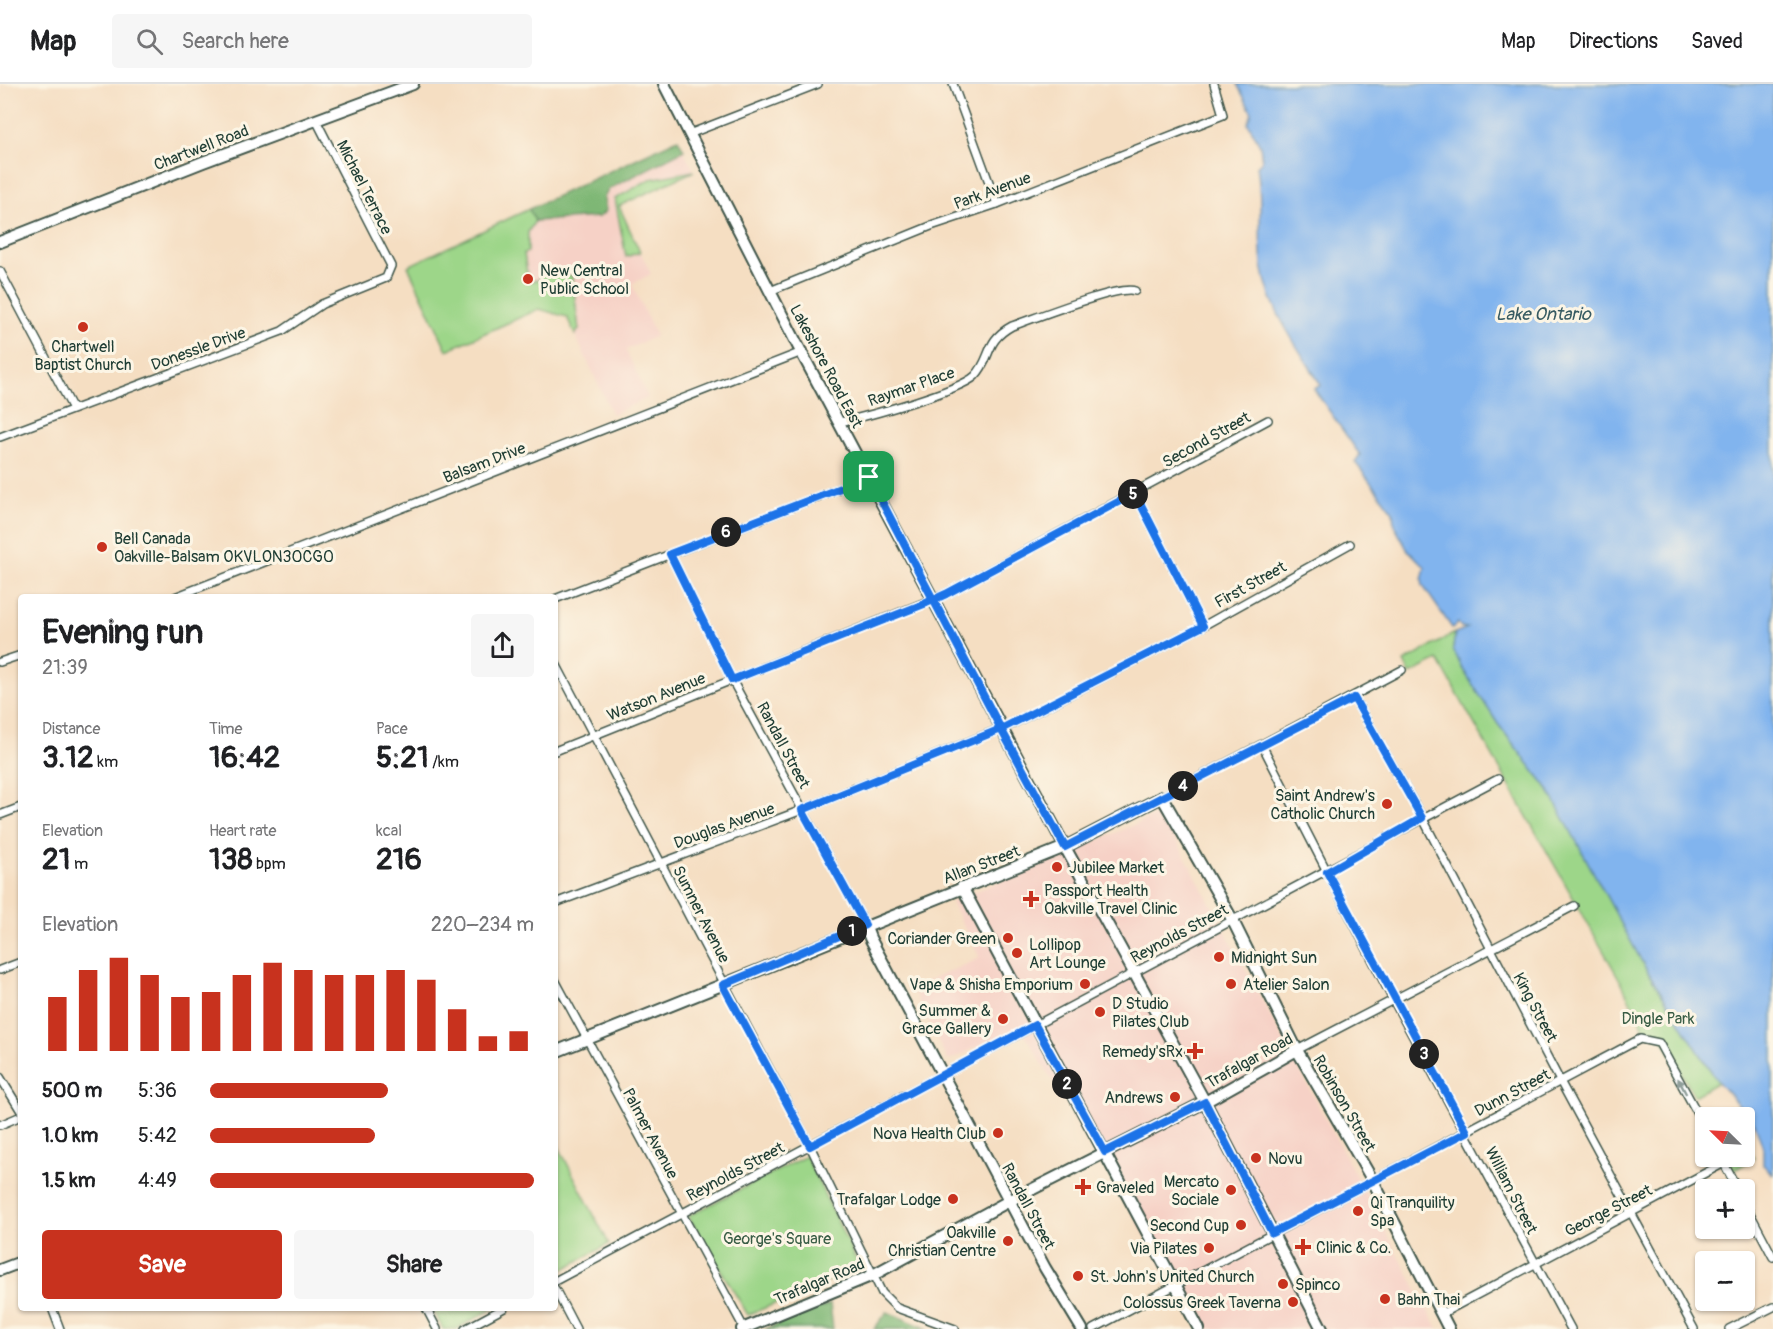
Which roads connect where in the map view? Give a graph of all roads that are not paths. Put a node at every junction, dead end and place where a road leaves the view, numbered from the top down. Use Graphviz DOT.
graph roads {
  1 [pos="413,84"];
  2 [pos="664,84"];
  3 [pos="818,84"];
  4 [pos="953,84"];
  5 [pos="1214,84"];
  6 [pos="316,120"];
  7 [pos="689,134"];
  8 [pos="997,204"];
  9 [pos="0,242"];
  10 [pos="391,266"];
  11 [pos="0,271"];
  12 [pos="770,291"];
  13 [pos="1135,291"];
  14 [pos="801,352"];
  15 [pos="73,409"];
  16 [pos="1268,420"];
  17 [pos="840,422"];
  18 [pos="0,437"];
  19 [pos="869,477"];
  20 [pos="1135,493"];
  21 [pos="1350,544"];
  22 [pos="670,554"];
  23 [pos="183,594"];
  24 [pos="558,598"];
  25 [pos="934,599"];
  26 [pos="1203,626"];
  27 [pos="18,655"];
  28 [pos="0,662"];
  29 [pos="558,668"];
  30 [pos="1402,670"];
  31 [pos="732,680"];
  32 [pos="1354,698"];
  33 [pos="1001,729"];
  34 [pos="594,735"];
  35 [pos="1262,745"];
  36 [pos="558,750"];
  37 [pos="1498,778"];
  38 [pos="1162,797"];
  39 [pos="18,808"];
  40 [pos="802,810"];
  41 [pos="0,815"];
  42 [pos="1422,818"];
  43 [pos="1065,847"];
  44 [pos="661,862"];
  45 [pos="1327,872"];
  46 [pos="962,887"];
  47 [pos="558,902"];
  48 [pos="1575,906"];
  49 [pos="1232,919"];
  50 [pos="865,925"];
  51 [pos="1490,949"];
  52 [pos="18,963"];
  53 [pos="0,970"];
  54 [pos="1133,973"];
  55 [pos="723,985"];
  56 [pos="558,986"];
  57 [pos="1394,1000"];
  58 [pos="1035,1025"];
  59 [pos="586,1040"];
  60 [pos="1297,1050"];
  61 [pos="558,1051"];
  62 [pos="942,1075"];
  63 [pos="0,1077"];
  64 [pos="1560,1082"];
  65 [pos="1205,1102"];
  66 [pos="18,1106"];
  67 [pos="1695,1109"];
  68 [pos="18,1117"];
  69 [pos="0,1125"];
  70 [pos="1467,1132"];
  71 [pos="810,1146"];
  72 [pos="1105,1152"];
  73 [pos="1710,1167"];
  74 [pos="1372,1181"];
  75 [pos="1009,1201"];
  76 [pos="1632,1213"];
  77 [pos="680,1215"];
  78 [pos="1755,1223"];
  79 [pos="1272,1233"];
  80 [pos="1773,1257"];
  81 [pos="18,1263"];
  82 [pos="1534,1263"];
  83 [pos="0,1270"];
  84 [pos="873,1275"];
  85 [pos="558,1279"];
  86 [pos="1176,1285"];
  87 [pos="558,1295"];
  88 [pos="1773,1307"];
  89 [pos="53,1311"];
  90 [pos="428,1311"];
  91 [pos="498,1311"];
  92 [pos="1441,1314"];
  93 [pos="60,1329"];
  94 [pos="437,1329"];
  95 [pos="465,1329"];
  96 [pos="576,1329"];
  97 [pos="743,1329"];
  98 [pos="954,1329"];
  99 [pos="1082,1329"];
  100 [pos="1093,1329"];
  101 [pos="1199,1329"];
  102 [pos="1322,1329"];
  103 [pos="1449,1329"];
  104 [pos="1571,1329"];
  105 [pos="1694,1329"];
  106 [pos="1729,1329"];
  1 -- 6 [label="street, Chartwell Road"];
  2 -- 7 [label="street, Lakeshore Road East"];
  3 -- 7 [label="street"];
  4 -- 8 [label="street"];
  5 -- 8 [label="street, Park Avenue"];
  6 -- 9 [label="street, Chartwell Road"];
  6 -- 10 [label="street, Michael Terrace"];
  7 -- 12 [label="street, Lakeshore Road East"];
  8 -- 12 [label="street, Park Avenue"];
  10 -- 15 [label="street, Donessle Drive"];
  11 -- 15 [label="street"];
  12 -- 14 [label="street, Lakeshore Road East"];
  13 -- 17 [label="street, Raymar Place"];
  14 -- 17 [label="street, Lakeshore Road East"];
  14 -- 23 [label="street, Balsam Drive"];
  15 -- 18 [label="street, Donessle Drive"];
  16 -- 20 [label="street, Second Street"];
  17 -- 19 [label="street, Lakeshore Road East"];
  19 -- 22 [label="street"];
  19 -- 25 [label="street, Lakeshore Road East"];
  20 -- 25 [label="street, Second Street"];
  20 -- 26 [label="street"];
  21 -- 26 [label="street, First Street"];
  22 -- 24 [label="street"];
  22 -- 31 [label="street, Randall Street"];
  25 -- 31 [label="street, Watson Avenue"];
  25 -- 33 [label="street, Lakeshore Road East"];
  26 -- 33 [label="street, First Street"];
  27 -- 28 [label="street"];
  29 -- 34 [label="street, Sumner Avenue"];
  30 -- 32 [label="street, Allan Street"];
  31 -- 34 [label="street, Watson Avenue"];
  31 -- 40 [label="street, Randall Street"];
  32 -- 35 [label="street, Allan Street"];
  32 -- 42 [label="street, King Street"];
  33 -- 40 [label="street, Douglas Avenue"];
  33 -- 43 [label="street, Lakeshore Road East"];
  34 -- 36 [label="street, Watson Avenue"];
  34 -- 44 [label="street, Sumner Avenue"];
  35 -- 38 [label="street, Allan Street"];
  35 -- 45 [label="street, William Street"];
  37 -- 42 [label="street, Reynolds Street"];
  38 -- 43 [label="street, Allan Street"];
  38 -- 49 [label="street, Robinson Street"];
  39 -- 41 [label="street"];
  40 -- 44 [label="street, Douglas Avenue"];
  40 -- 50 [label="street, Randall Street"];
  42 -- 45 [label="street, Reynolds Street"];
  42 -- 51 [label="street, King Street"];
  43 -- 46 [label="street, Allan Street"];
  43 -- 54 [label="street, Lakeshore Road East"];
  44 -- 47 [label="street, Douglas Avenue"];
  44 -- 55 [label="street, Sumner Avenue"];
  45 -- 49 [label="street, Reynolds Street"];
  45 -- 57 [label="street, William Street"];
  46 -- 50 [label="street, Allan Street"];
  46 -- 58 [label="street"];
  48 -- 51 [label="street, Trafalgar Road"];
  49 -- 54 [label="street, Reynolds Street"];
  49 -- 60 [label="street, Robinson Street"];
  50 -- 55 [label="street, Allan Street"];
  50 -- 62 [label="street, Randall Street"];
  51 -- 57 [label="street, Trafalgar Road"];
  51 -- 64 [label="street, King Street"];
  52 -- 53 [label="street"];
  54 -- 58 [label="street, Reynolds Street"];
  54 -- 65 [label="street, Lakeshore Road East"];
  55 -- 59 [label="street, Allan Street"];
  55 -- 71 [label="street, Sumner Avenue"];
  56 -- 59 [label="street, Palmer Avenue"];
  57 -- 60 [label="street, Trafalgar Road"];
  57 -- 70 [label="street, William Street"];
  58 -- 62 [label="street, Reynolds Street"];
  58 -- 72 [label="street"];
  59 -- 61 [label="street, Allan Street"];
  59 -- 77 [label="street, Palmer Avenue"];
  60 -- 65 [label="street, Trafalgar Road"];
  60 -- 74 [label="street, Robinson Street"];
  62 -- 71 [label="street, Reynolds Street"];
  62 -- 75 [label="street, Randall Street"];
  63 -- 66 [label="street"];
  67 -- 64 [label="street, Dunn Street, one-way"];
  64 -- 70 [label="street, Dunn Street"];
  64 -- 76 [label="street, King Street"];
  65 -- 72 [label="street, Trafalgar Road"];
  65 -- 79 [label="street, Lakeshore Road East"];
  68 -- 69 [label="street"];
  70 -- 74 [label="street, Dunn Street"];
  70 -- 82 [label="street, William Street"];
  71 -- 77 [label="street, Reynolds Street"];
  71 -- 84 [label="street, Sumner Avenue"];
  72 -- 75 [label="street, Trafalgar Road"];
  72 -- 86 [label="street"];
  73 -- 76 [label="street, George Street"];
  74 -- 79 [label="street, Dunn Street"];
  74 -- 92 [label="street, Robinson Street"];
  75 -- 84 [label="street, Trafalgar Road"];
  75 -- 99 [label="street, Randall Street"];
  76 -- 82 [label="street, George Street"];
  76 -- 105 [label="street, King Street"];
  77 -- 85 [label="street, Reynolds Street"];
  77 -- 97 [label="street, Palmer Avenue"];
  78 -- 80 [label="street"];
  79 -- 86 [label="street, Dunn Street"];
  79 -- 102 [label="street, Lakeshore Road East"];
  81 -- 83 [label="street"];
  82 -- 92 [label="street, George Street"];
  82 -- 104 [label="street, William Street"];
  84 -- 97 [label="street, Trafalgar Road"];
  84 -- 98 [label="street"];
  86 -- 100 [label="street, Dunn Street"];
  86 -- 101 [label="street"];
  87 -- 96 [label="street"];
  88 -- 106 [label="street"];
  89 -- 93 [label="street"];
  90 -- 94 [label="street"];
  91 -- 95 [label="street"];
  92 -- 103 [label="street, Robinson Street"];
}
